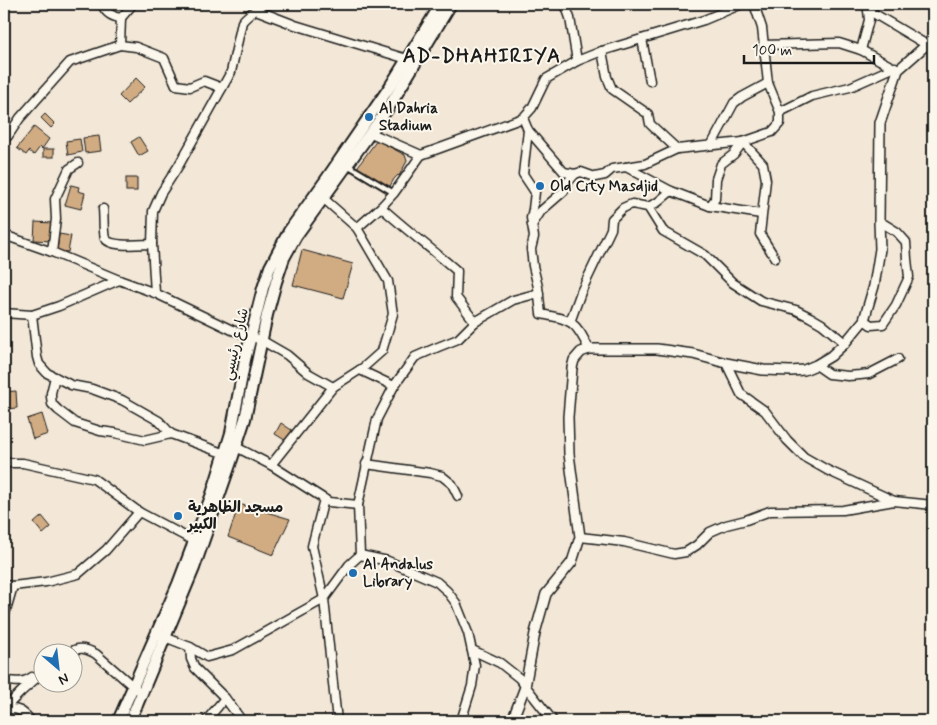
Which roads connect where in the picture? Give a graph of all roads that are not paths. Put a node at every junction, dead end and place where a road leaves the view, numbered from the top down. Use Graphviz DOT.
graph roads {
  1 [pos="102,4"];
  2 [pos="133,4"];
  3 [pos="441,4"];
  4 [pos="451,4"];
  5 [pos="565,4"];
  6 [pos="742,4"];
  7 [pos="754,4"];
  8 [pos="259,7"];
  9 [pos="869,7"];
  10 [pos="121,18"];
  11 [pos="642,38"];
  12 [pos="931,44"];
  13 [pos="120,45"];
  14 [pos="763,45"];
  15 [pos="861,50"];
  16 [pos="602,51"];
  17 [pos="407,60"];
  18 [pos="577,61"];
  19 [pos="897,69"];
  20 [pos="412,70"];
  21 [pos="650,81"];
  22 [pos="768,83"];
  23 [pos="222,88"];
  24 [pos="780,112"];
  25 [pos="523,118"];
  26 [pos="528,130"];
  27 [pos="371,133"];
  28 [pos="4,139"];
  29 [pos="743,142"];
  30 [pos="712,144"];
  31 [pos="677,149"];
  32 [pos="421,155"];
  33 [pos="78,163"];
  34 [pos="347,165"];
  35 [pos="626,167"];
  36 [pos="575,174"];
  37 [pos="671,191"];
  38 [pos="394,193"];
  39 [pos="319,196"];
  40 [pos="710,206"];
  41 [pos="381,207"];
  42 [pos="648,207"];
  43 [pos="103,209"];
  44 [pos="761,214"];
  45 [pos="880,221"];
  46 [pos="532,226"];
  47 [pos="357,228"];
  48 [pos="4,234"];
  49 [pos="152,244"];
  50 [pos="52,252"];
  51 [pos="775,258"];
  52 [pos="119,280"];
  53 [pos="156,293"];
  54 [pos="539,293"];
  55 [pos="4,313"];
  56 [pos="32,315"];
  57 [pos="864,320"];
  58 [pos="475,322"];
  59 [pos="570,322"];
  60 [pos="251,336"];
  61 [pos="262,340"];
  62 [pos="845,343"];
  63 [pos="589,349"];
  64 [pos="898,358"];
  65 [pos="726,363"];
  66 [pos="816,365"];
  67 [pos="360,370"];
  68 [pos="55,377"];
  69 [pos="394,386"];
  70 [pos="333,387"];
  71 [pos="171,434"];
  72 [pos="236,447"];
  73 [pos="225,454"];
  74 [pos="4,463"];
  75 [pos="271,464"];
  76 [pos="366,464"];
  77 [pos="458,496"];
  78 [pos="324,499"];
  79 [pos="894,500"];
  80 [pos="358,505"];
  81 [pos="933,505"];
  82 [pos="139,512"];
  83 [pos="580,537"];
  84 [pos="194,540"];
  85 [pos="360,555"];
  86 [pos="4,585"];
  87 [pos="13,586"];
  88 [pos="324,599"];
  89 [pos="4,617"];
  90 [pos="161,635"];
  91 [pos="190,647"];
  92 [pos="82,648"];
  93 [pos="472,650"];
  94 [pos="32,677"];
  95 [pos="4,680"];
  96 [pos="32,682"];
  97 [pos="133,687"];
  98 [pos="525,687"];
  99 [pos="142,693"];
  100 [pos="225,698"];
  101 [pos="4,710"];
  102 [pos="31,721"];
  103 [pos="118,721"];
  104 [pos="129,721"];
  105 [pos="206,721"];
  106 [pos="242,721"];
  107 [pos="337,721"];
  108 [pos="461,721"];
  109 [pos="512,721"];
  110 [pos="553,721"];
  1 -- 10 [label="street"];
  2 -- 10 [label="street"];
  3 -- 17 [label="main road, شارع رئيسي"];
  4 -- 20 [label="main road, شارع رئيسي"];
  5 -- 18 [label="street"];
  6 -- 11 [label="street"];
  7 -- 14 [label="street"];
  8 -- 17 [label="street"];
  8 -- 23 [label="street"];
  9 -- 12 [label="street"];
  9 -- 15 [label="street"];
  10 -- 13 [label="street"];
  11 -- 16 [label="street"];
  11 -- 21 [label="street"];
  12 -- 19 [label="street"];
  13 -- 23 [label="street"];
  13 -- 28 [label="street"];
  14 -- 15 [label="street"];
  14 -- 22 [label="street"];
  15 -- 19 [label="street"];
  16 -- 18 [label="street"];
  16 -- 31 [label="street"];
  17 -- 20 [label="street"];
  17 -- 39 [label="main road, شارع رئيسي"];
  18 -- 25 [label="street"];
  19 -- 24 [label="street"];
  19 -- 45 [label="street"];
  20 -- 27 [label="main road, شارع رئيسي"];
  22 -- 24 [label="street"];
  22 -- 30 [label="street"];
  23 -- 49 [label="street"];
  24 -- 29 [label="street"];
  25 -- 26 [label="street"];
  25 -- 32 [label="street"];
  26 -- 36 [label="street"];
  26 -- 46 [label="street"];
  27 -- 32 [label="street"];
  27 -- 34 [label="main road, شارع رئيسي"];
  29 -- 30 [label="street"];
  29 -- 40 [label="street"];
  29 -- 44 [label="street"];
  30 -- 31 [label="street"];
  31 -- 35 [label="street"];
  32 -- 38 [label="street"];
  33 -- 50 [label="street"];
  34 -- 38 [label="lane"];
  34 -- 39 [label="main road, شارع رئيسي"];
  35 -- 36 [label="street"];
  35 -- 37 [label="street"];
  36 -- 46 [label="street"];
  37 -- 40 [label="street"];
  37 -- 42 [label="street"];
  38 -- 41 [label="street"];
  39 -- 47 [label="street"];
  39 -- 60 [label="main road, شارع رئيسي"];
  39 -- 61 [label="main road, شارع رئيسي"];
  40 -- 44 [label="street"];
  41 -- 47 [label="street"];
  41 -- 58 [label="street"];
  42 -- 59 [label="street"];
  42 -- 62 [label="street"];
  43 -- 49 [label="street"];
  44 -- 51 [label="street"];
  45 -- 57 [label="street"];
  45 -- 57 [label="street"];
  46 -- 54 [label="street"];
  47 -- 67 [label="street"];
  48 -- 50 [label="street"];
  49 -- 53 [label="street"];
  50 -- 52 [label="street"];
  52 -- 53 [label="street"];
  52 -- 56 [label="street"];
  53 -- 60 [label="street"];
  54 -- 58 [label="street"];
  54 -- 59 [label="street"];
  55 -- 56 [label="street"];
  56 -- 68 [label="street"];
  57 -- 62 [label="street"];
  58 -- 69 [label="street"];
  59 -- 63 [label="street"];
  60 -- 61 [label="street"];
  60 -- 73 [label="main road, شارع رئيسي"];
  61 -- 70 [label="street"];
  61 -- 72 [label="main road, شارع رئيسي"];
  62 -- 66 [label="street"];
  63 -- 65 [label="street"];
  63 -- 83 [label="street"];
  64 -- 66 [label="street"];
  65 -- 66 [label="street"];
  65 -- 79 [label="street"];
  67 -- 69 [label="street"];
  67 -- 70 [label="street"];
  68 -- 71 [label="street"];
  68 -- 71 [label="street"];
  69 -- 76 [label="street"];
  70 -- 75 [label="street"];
  71 -- 73 [label="street"];
  72 -- 75 [label="street"];
  72 -- 90 [label="main road, شارع رئيسي"];
  73 -- 84 [label="main road, شارع رئيسي"];
  74 -- 82 [label="street"];
  75 -- 78 [label="street"];
  76 -- 77 [label="street"];
  76 -- 80 [label="street"];
  78 -- 80 [label="street"];
  78 -- 88 [label="street"];
  79 -- 81 [label="street"];
  79 -- 83 [label="street"];
  80 -- 85 [label="street"];
  82 -- 84 [label="street"];
  82 -- 87 [label="street"];
  83 -- 98 [label="street"];
  84 -- 90 [label="main road, شارع رئيسي"];
  85 -- 88 [label="street"];
  85 -- 93 [label="street"];
  86 -- 87 [label="street"];
  87 -- 89 [label="street"];
  88 -- 91 [label="street"];
  88 -- 107 [label="street"];
  90 -- 91 [label="street"];
  90 -- 97 [label="main road, شارع رئيسي"];
  90 -- 99 [label="main road, شارع رئيسي"];
  91 -- 100 [label="street"];
  92 -- 97 [label="street"];
  93 -- 98 [label="street"];
  93 -- 108 [label="street"];
  94 -- 95 [label="street"];
  96 -- 101 [label="street"];
  97 -- 99 [label="street"];
  97 -- 103 [label="main road, شارع رئيسي"];
  98 -- 109 [label="street"];
  98 -- 110 [label="street"];
  99 -- 104 [label="main road, شارع رئيسي"];
  100 -- 105 [label="street"];
  100 -- 106 [label="street"];
  101 -- 102 [label="street"];
}
